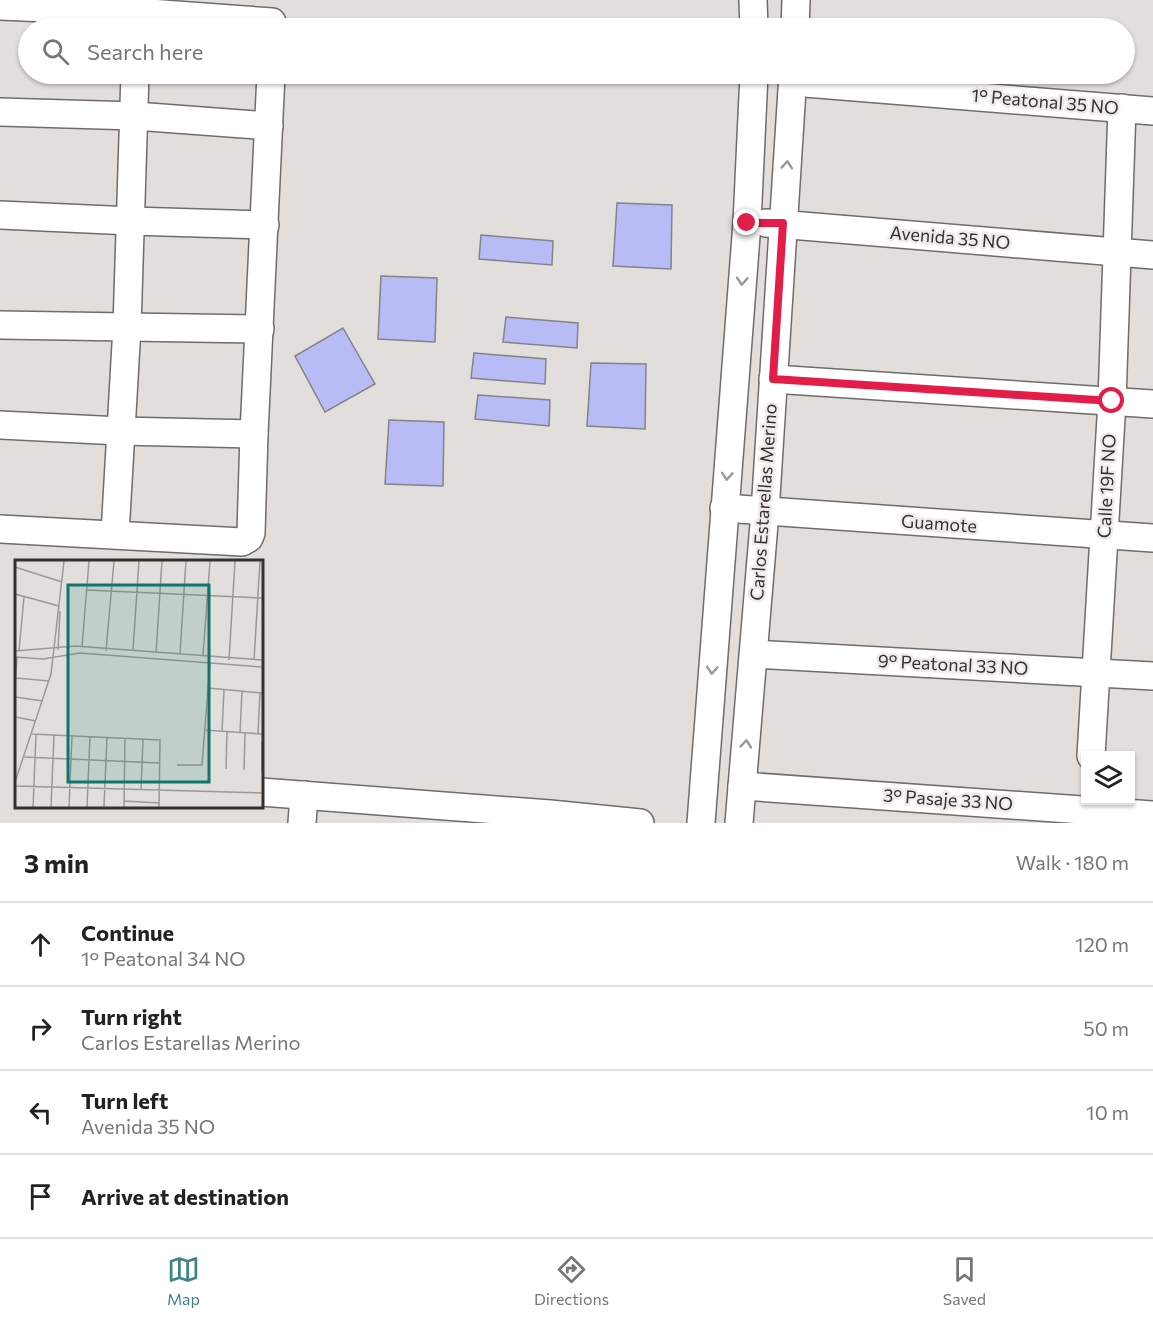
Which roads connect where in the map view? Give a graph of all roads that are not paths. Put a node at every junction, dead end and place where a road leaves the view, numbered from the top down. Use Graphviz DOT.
graph roads {
  1 [pos="753,0"];
  2 [pos="796,0"];
  3 [pos="0,6"];
  4 [pos="136,14"];
  5 [pos="272,17"];
  6 [pos="754,18"];
  7 [pos="795,18"];
  8 [pos="135,84"];
  9 [pos="271,84"];
  10 [pos="754,84"];
  11 [pos="793,84"];
  12 [pos="859,84"];
  13 [pos="1122,108"];
  14 [pos="1153,111"];
  15 [pos="0,112"];
  16 [pos="135,116"];
  17 [pos="269,126"];
  18 [pos="0,215"];
  19 [pos="131,221"];
  20 [pos="747,223"];
  21 [pos="783,223"];
  22 [pos="265,225"];
  23 [pos="1117,253"];
  24 [pos="1153,255"];
  25 [pos="0,325"];
  26 [pos="127,327"];
  27 [pos="260,329"];
  28 [pos="773,379"];
  29 [pos="1112,401"];
  30 [pos="1153,404"];
  31 [pos="0,425"];
  32 [pos="120,431"];
  33 [pos="254,434"];
  34 [pos="724,508"];
  35 [pos="765,512"];
  36 [pos="0,529"];
  37 [pos="115,534"];
  38 [pos="1105,536"];
  39 [pos="1153,538"];
  40 [pos="754,654"];
  41 [pos="1097,673"];
  42 [pos="1153,676"];
  43 [pos="1091,751"];
  44 [pos="742,786"];
  45 [pos="262,792"];
  46 [pos="304,795"];
  47 [pos="1087,811"];
  48 [pos="1153,815"];
  49 [pos="550,818"];
  50 [pos="302,823"];
  51 [pos="640,823"];
  52 [pos="701,823"];
  53 [pos="739,823"];
  1 -- 6 [label="street"];
  2 -- 7 [label="street"];
  3 -- 4 [label="street"];
  4 -- 5 [label="street"];
  8 -- 16 [label="street"];
  9 -- 17 [label="street"];
  10 -- 20 [label="street"];
  21 -- 11 [label="street, Carlos Estarellas Merino, one-way"];
  12 -- 13 [label="street, 1° Peatonal 35 NO"];
  13 -- 14 [label="street, 1° Peatonal 35 NO"];
  13 -- 23 [label="street, Calle 19F NO"];
  15 -- 16 [label="street"];
  16 -- 17 [label="street"];
  16 -- 19 [label="street"];
  17 -- 22 [label="street"];
  18 -- 19 [label="street"];
  19 -- 22 [label="street"];
  19 -- 26 [label="street"];
  20 -- 21 [label="street, Avenida 35 NO"];
  20 -- 34 [label="street, one-way"];
  21 -- 23 [label="street, Avenida 35 NO"];
  21 -- 28 [label="street, Carlos Estarellas Merino"];
  22 -- 27 [label="street"];
  23 -- 24 [label="street, Avenida 35 NO"];
  23 -- 29 [label="street, Calle 19F NO"];
  25 -- 26 [label="street"];
  26 -- 27 [label="street"];
  26 -- 32 [label="street"];
  27 -- 33 [label="street"];
  28 -- 29 [label="street"];
  28 -- 35 [label="street, Carlos Estarellas Merino"];
  29 -- 30 [label="street"];
  29 -- 38 [label="street, Calle 19F NO"];
  31 -- 32 [label="street"];
  32 -- 33 [label="street"];
  32 -- 37 [label="street"];
  33 -- 37 [label="street"];
  34 -- 35 [label="street, Guamote"];
  34 -- 52 [label="street, one-way"];
  35 -- 38 [label="street, Guamote"];
  35 -- 40 [label="street, Carlos Estarellas Merino"];
  36 -- 37 [label="street"];
  38 -- 39 [label="street, Guamote"];
  38 -- 41 [label="street, Calle 19F NO"];
  40 -- 41 [label="street, 9° Peatonal 33 NO"];
  44 -- 40 [label="street, Carlos Estarellas Merino, one-way"];
  41 -- 42 [label="street, 9° Peatonal 33 NO"];
  41 -- 43 [label="street, Calle 19F NO"];
  44 -- 47 [label="street, 3° Pasaje 33 NO"];
  44 -- 53 [label="street, Carlos Estarellas Merino"];
  45 -- 46 [label="street"];
  46 -- 49 [label="street"];
  46 -- 50 [label="street"];
  47 -- 48 [label="street, 3° Pasaje 33 NO"];
  49 -- 51 [label="street"];
}
